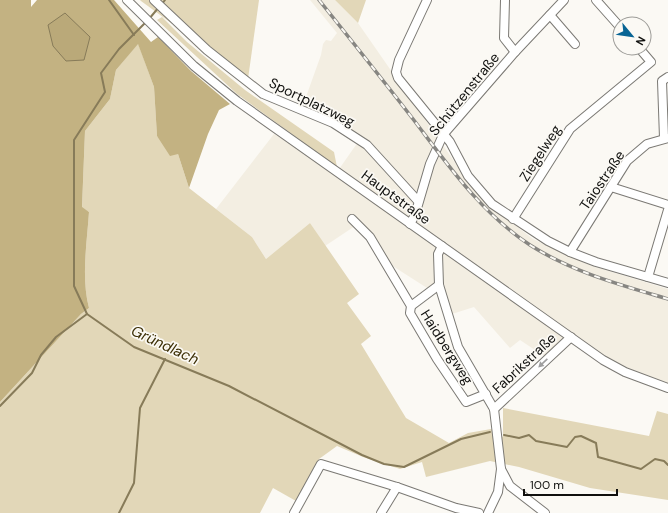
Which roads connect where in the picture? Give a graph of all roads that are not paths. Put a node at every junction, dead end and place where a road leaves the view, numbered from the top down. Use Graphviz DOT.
graph roads {
  1 [pos="127,0"];
  2 [pos="154,0"];
  3 [pos="427,0"];
  4 [pos="505,0"];
  5 [pos="564,0"];
  6 [pos="596,0"];
  7 [pos="550,15"];
  8 [pos="612,18"];
  9 [pos="575,44"];
  10 [pos="515,52"];
  11 [pos="646,56"];
  12 [pos="668,77"];
  13 [pos="443,135"];
  14 [pos="666,138"];
  15 [pos="611,187"];
  16 [pos="418,202"];
  17 [pos="668,205"];
  18 [pos="668,210"];
  19 [pos="352,219"];
  20 [pos="513,219"];
  21 [pos="410,224"];
  22 [pos="442,246"];
  23 [pos="570,252"];
  24 [pos="648,277"];
  25 [pos="668,283"];
  26 [pos="439,285"];
  27 [pos="411,306"];
  28 [pos="571,337"];
  29 [pos="668,388"];
  30 [pos="486,394"];
  31 [pos="494,409"];
  32 [pos="501,470"];
  33 [pos="510,486"];
  34 [pos="397,487"];
  35 [pos="498,492"];
  36 [pos="294,513"];
  37 [pos="381,513"];
  38 [pos="480,513"];
  39 [pos="488,513"];
  40 [pos="545,513"];
  1 -- 21 [label="street, Hauptstraße"];
  2 -- 16 [label="street, Sportplatzweg"];
  3 -- 13 [label="street"];
  4 -- 10 [label="street"];
  5 -- 7 [label="street, Schützenstraße"];
  6 -- 8 [label="street"];
  7 -- 9 [label="street"];
  7 -- 10 [label="street, Schützenstraße"];
  10 -- 13 [label="street, Schützenstraße"];
  11 -- 20 [label="street, Ziegelweg"];
  12 -- 14 [label="street"];
  13 -- 16 [label="street, Schützenstraße"];
  13 -- 20 [label="street"];
  14 -- 15 [label="street, Taiostraße"];
  15 -- 17 [label="street"];
  15 -- 23 [label="street, Taiostraße"];
  16 -- 21 [label="street, Schützenstraße"];
  18 -- 24 [label="street"];
  19 -- 27 [label="street, Haidbergweg"];
  20 -- 23 [label="street"];
  21 -- 22 [label="street, Hauptstraße"];
  22 -- 26 [label="street"];
  22 -- 28 [label="street, Hauptstraße"];
  23 -- 24 [label="street"];
  24 -- 25 [label="street"];
  26 -- 27 [label="street, Haidbergweg"];
  26 -- 30 [label="street"];
  27 -- 30 [label="street, Haidbergweg"];
  28 -- 29 [label="street, Hauptstraße"];
  28 -- 31 [label="street, Fabrikstraße, one-way"];
  30 -- 31 [label="street"];
  31 -- 32 [label="street"];
  32 -- 33 [label="street"];
  32 -- 35 [label="street"];
  33 -- 35 [label="street"];
  33 -- 40 [label="street"];
  34 -- 36 [label="street"];
  34 -- 37 [label="street"];
  34 -- 38 [label="street"];
  35 -- 39 [label="street"];
}
